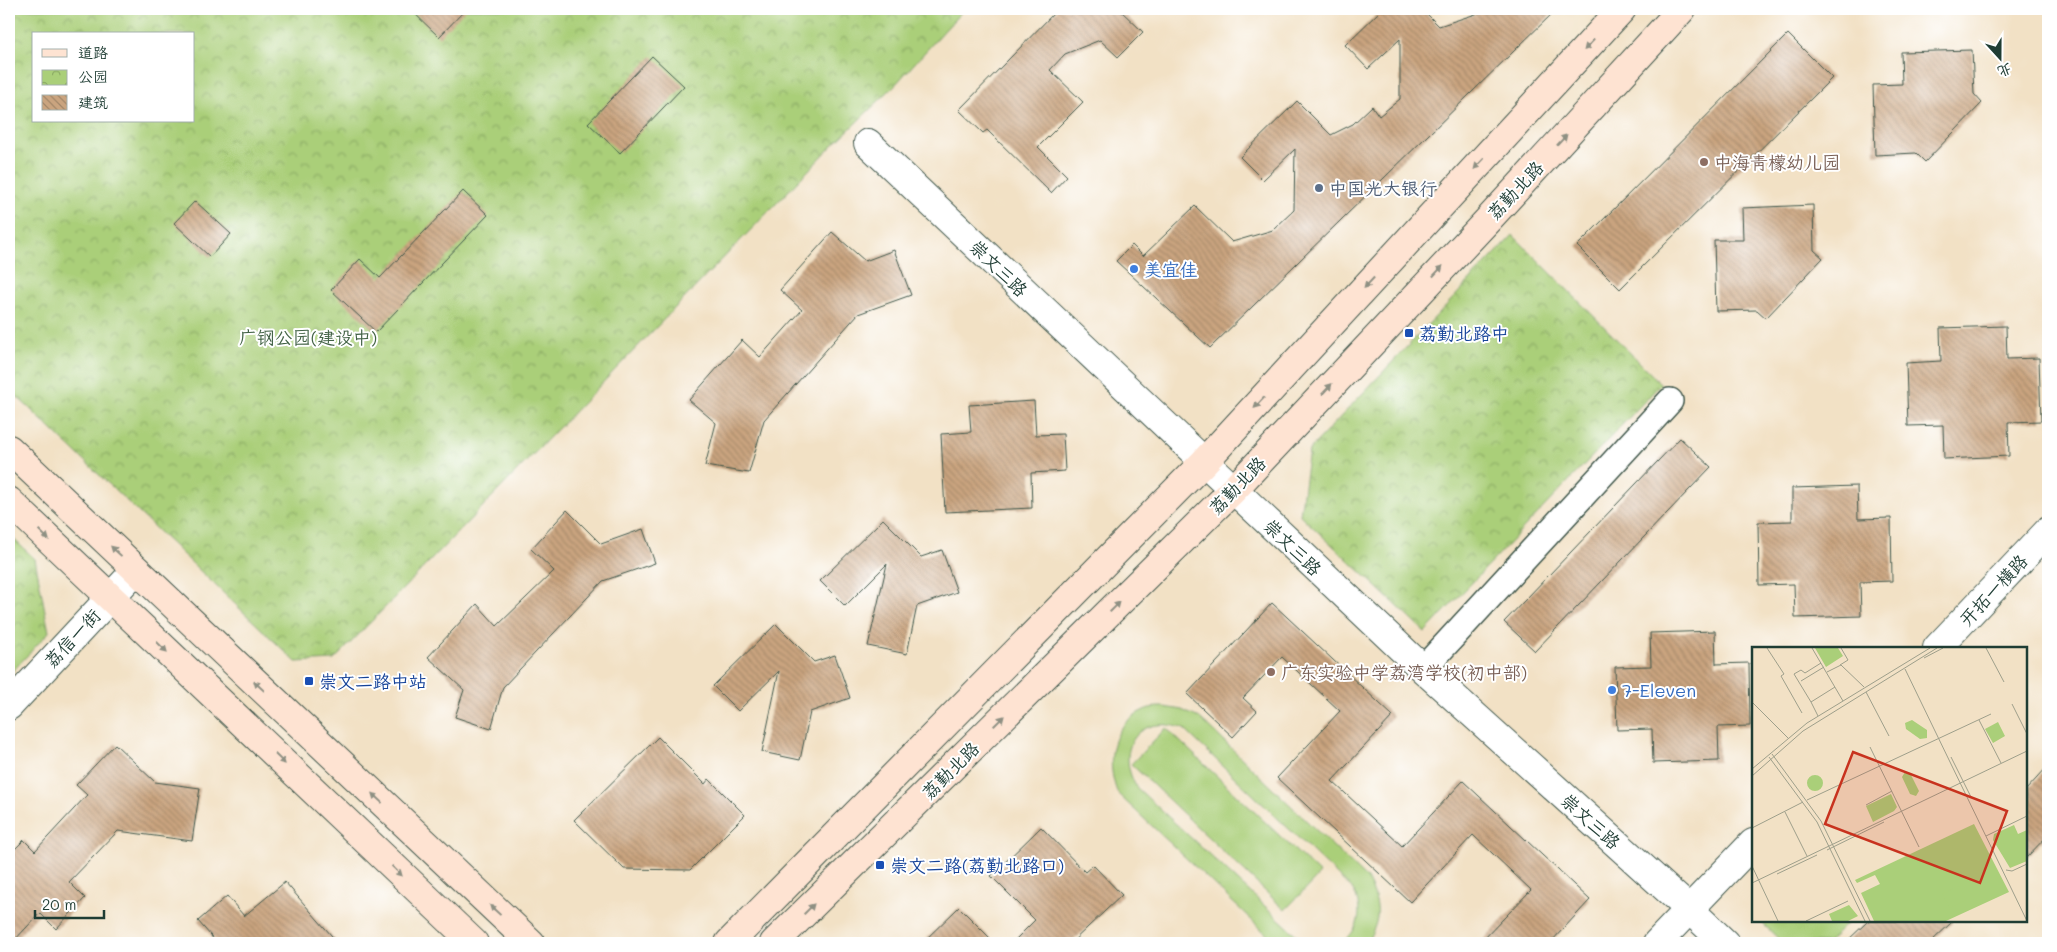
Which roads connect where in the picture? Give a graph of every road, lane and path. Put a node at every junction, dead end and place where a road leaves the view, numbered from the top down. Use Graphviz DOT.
graph roads {
  1 [pos="1622,9"];
  2 [pos="1682,9"];
  3 [pos="868,143"];
  4 [pos="1670,401"];
  5 [pos="9,449"];
  6 [pos="1204,462"];
  7 [pos="1234,489"];
  8 [pos="9,501"];
  9 [pos="2048,531"];
  10 [pos="136,570"];
  11 [pos="110,597"];
  12 [pos="1938,647"];
  13 [pos="1423,669"];
  14 [pos="9,706"];
  15 [pos="1752,844"];
  16 [pos="1689,908"];
  17 [pos="474,943"];
  18 [pos="531,943"];
  19 [pos="729,943"];
  20 [pos="774,943"];
  21 [pos="1657,943"];
  22 [pos="1725,943"];
  1 -- 6 [label="main road, 荔勤北路, one-way"];
  7 -- 2 [label="main road, 荔勤北路, one-way"];
  3 -- 6 [label="street, 崇文三路"];
  4 -- 13 [label="street"];
  10 -- 5 [label="main road, one-way"];
  6 -- 7 [label="street, 崇文三路"];
  6 -- 19 [label="main road, 荔勤北路"];
  7 -- 13 [label="street, 崇文三路"];
  20 -- 7 [label="main road, 荔勤北路, one-way"];
  8 -- 11 [label="main road, one-way"];
  9 -- 12 [label="street, 开拓一横路"];
  10 -- 11 [label="street, 荔信一街"];
  18 -- 10 [label="main road, one-way"];
  11 -- 14 [label="street, 荔信一街"];
  11 -- 17 [label="main road, one-way"];
  13 -- 16 [label="street, 崇文三路"];
  15 -- 16 [label="street"];
  16 -- 21 [label="street"];
  16 -- 22 [label="street, 崇文三路"];
}
